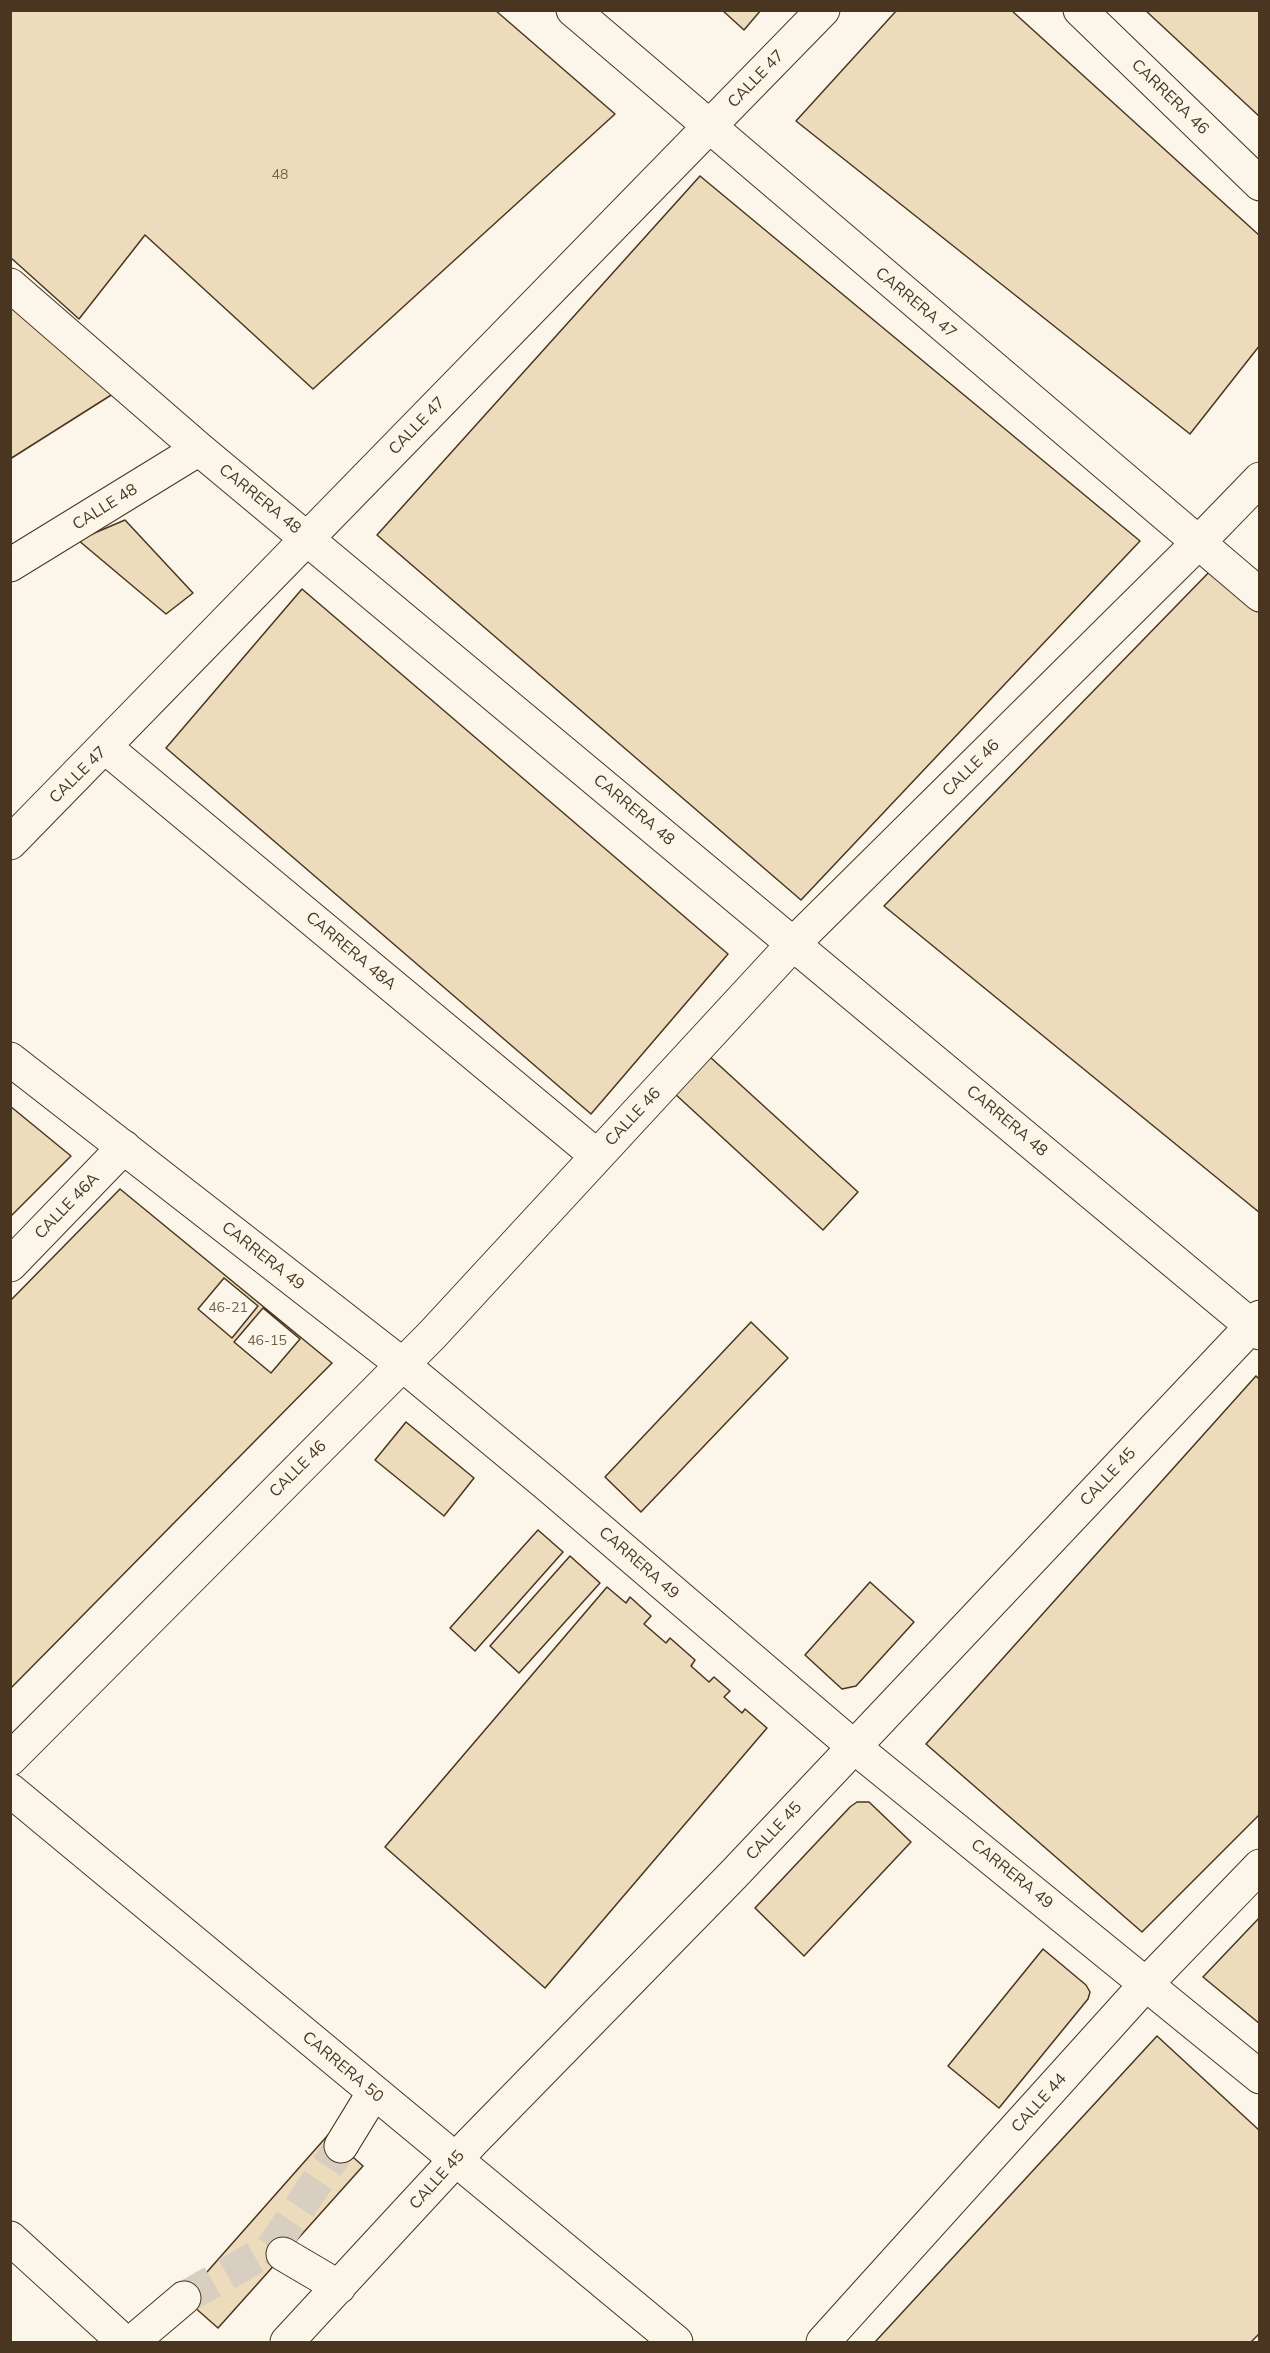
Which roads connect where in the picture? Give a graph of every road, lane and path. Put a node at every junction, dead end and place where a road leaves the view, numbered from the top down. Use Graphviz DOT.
graph roads {
  1 [pos="573,10"];
  2 [pos="823,10"];
  3 [pos="1080,10"];
  4 [pos="708,128"];
  5 [pos="1260,184"];
  6 [pos="10,285"];
  7 [pos="199,449"];
  8 [pos="1260,479"];
  9 [pos="307,538"];
  10 [pos="1198,543"];
  11 [pos="10,565"];
  12 [pos="1260,595"];
  13 [pos="105,747"];
  14 [pos="10,843"];
  15 [pos="794,943"];
  16 [pos="10,1059"];
  17 [pos="124,1147"];
  18 [pos="597,1156"];
  19 [pos="10,1265"];
  20 [pos="1257,1325"];
  21 [pos="403,1365"];
  22 [pos="853,1746"];
  23 [pos="10,1759"];
  24 [pos="10,1790"];
  25 [pos="1260,1866"];
  26 [pos="1146,1984"];
  27 [pos="1260,2077"];
  28 [pos="374,2092"];
  29 [pos="341,2146"];
  30 [pos="456,2160"];
  31 [pos="10,2238"];
  32 [pos="283,2254"];
  33 [pos="339,2287"];
  34 [pos="184,2298"];
  35 [pos="124,2343"];
  36 [pos="132,2343"];
  37 [pos="287,2343"];
  38 [pos="676,2343"];
  39 [pos="823,2343"];
  1 -- 4 [label="street, CARRERA 47"];
  2 -- 4 [label="street, CALLE 47"];
  3 -- 5 [label="street, CARRERA 46"];
  4 -- 9 [label="street, CALLE 47"];
  4 -- 10 [label="street, CARRERA 47"];
  6 -- 7 [label="street, CARRERA 48"];
  7 -- 9 [label="street, CARRERA 48"];
  7 -- 11 [label="street, CALLE 48"];
  8 -- 10 [label="street, CALLE 46"];
  9 -- 13 [label="street, CALLE 47"];
  9 -- 15 [label="street, CARRERA 48"];
  10 -- 12 [label="street, CARRERA 47"];
  10 -- 15 [label="street, CALLE 46"];
  13 -- 14 [label="street, CALLE 47"];
  13 -- 18 [label="street, CARRERA 48A"];
  15 -- 18 [label="street, CALLE 46"];
  15 -- 20 [label="street, CARRERA 48"];
  16 -- 17 [label="street, CARRERA 49"];
  17 -- 19 [label="street, CALLE 46A"];
  17 -- 21 [label="street, CARRERA 49"];
  18 -- 21 [label="street, CALLE 46"];
  20 -- 22 [label="street, CALLE 45"];
  21 -- 22 [label="street, CARRERA 49"];
  21 -- 23 [label="street, CALLE 46"];
  22 -- 26 [label="street, CARRERA 49"];
  22 -- 30 [label="street, CALLE 45"];
  24 -- 28 [label="street, CARRERA 50"];
  25 -- 26 [label="street, CALLE 44"];
  26 -- 27 [label="street, CARRERA 49"];
  26 -- 39 [label="street, CALLE 44"];
  28 -- 29 [label="street"];
  28 -- 30 [label="street, CARRERA 50"];
  30 -- 33 [label="street, CALLE 45"];
  30 -- 38 [label="street, CARRERA 50"];
  31 -- 35 [label="street"];
  32 -- 33 [label="street"];
  33 -- 37 [label="street, CALLE 45"];
  34 -- 36 [label="street"];
}
